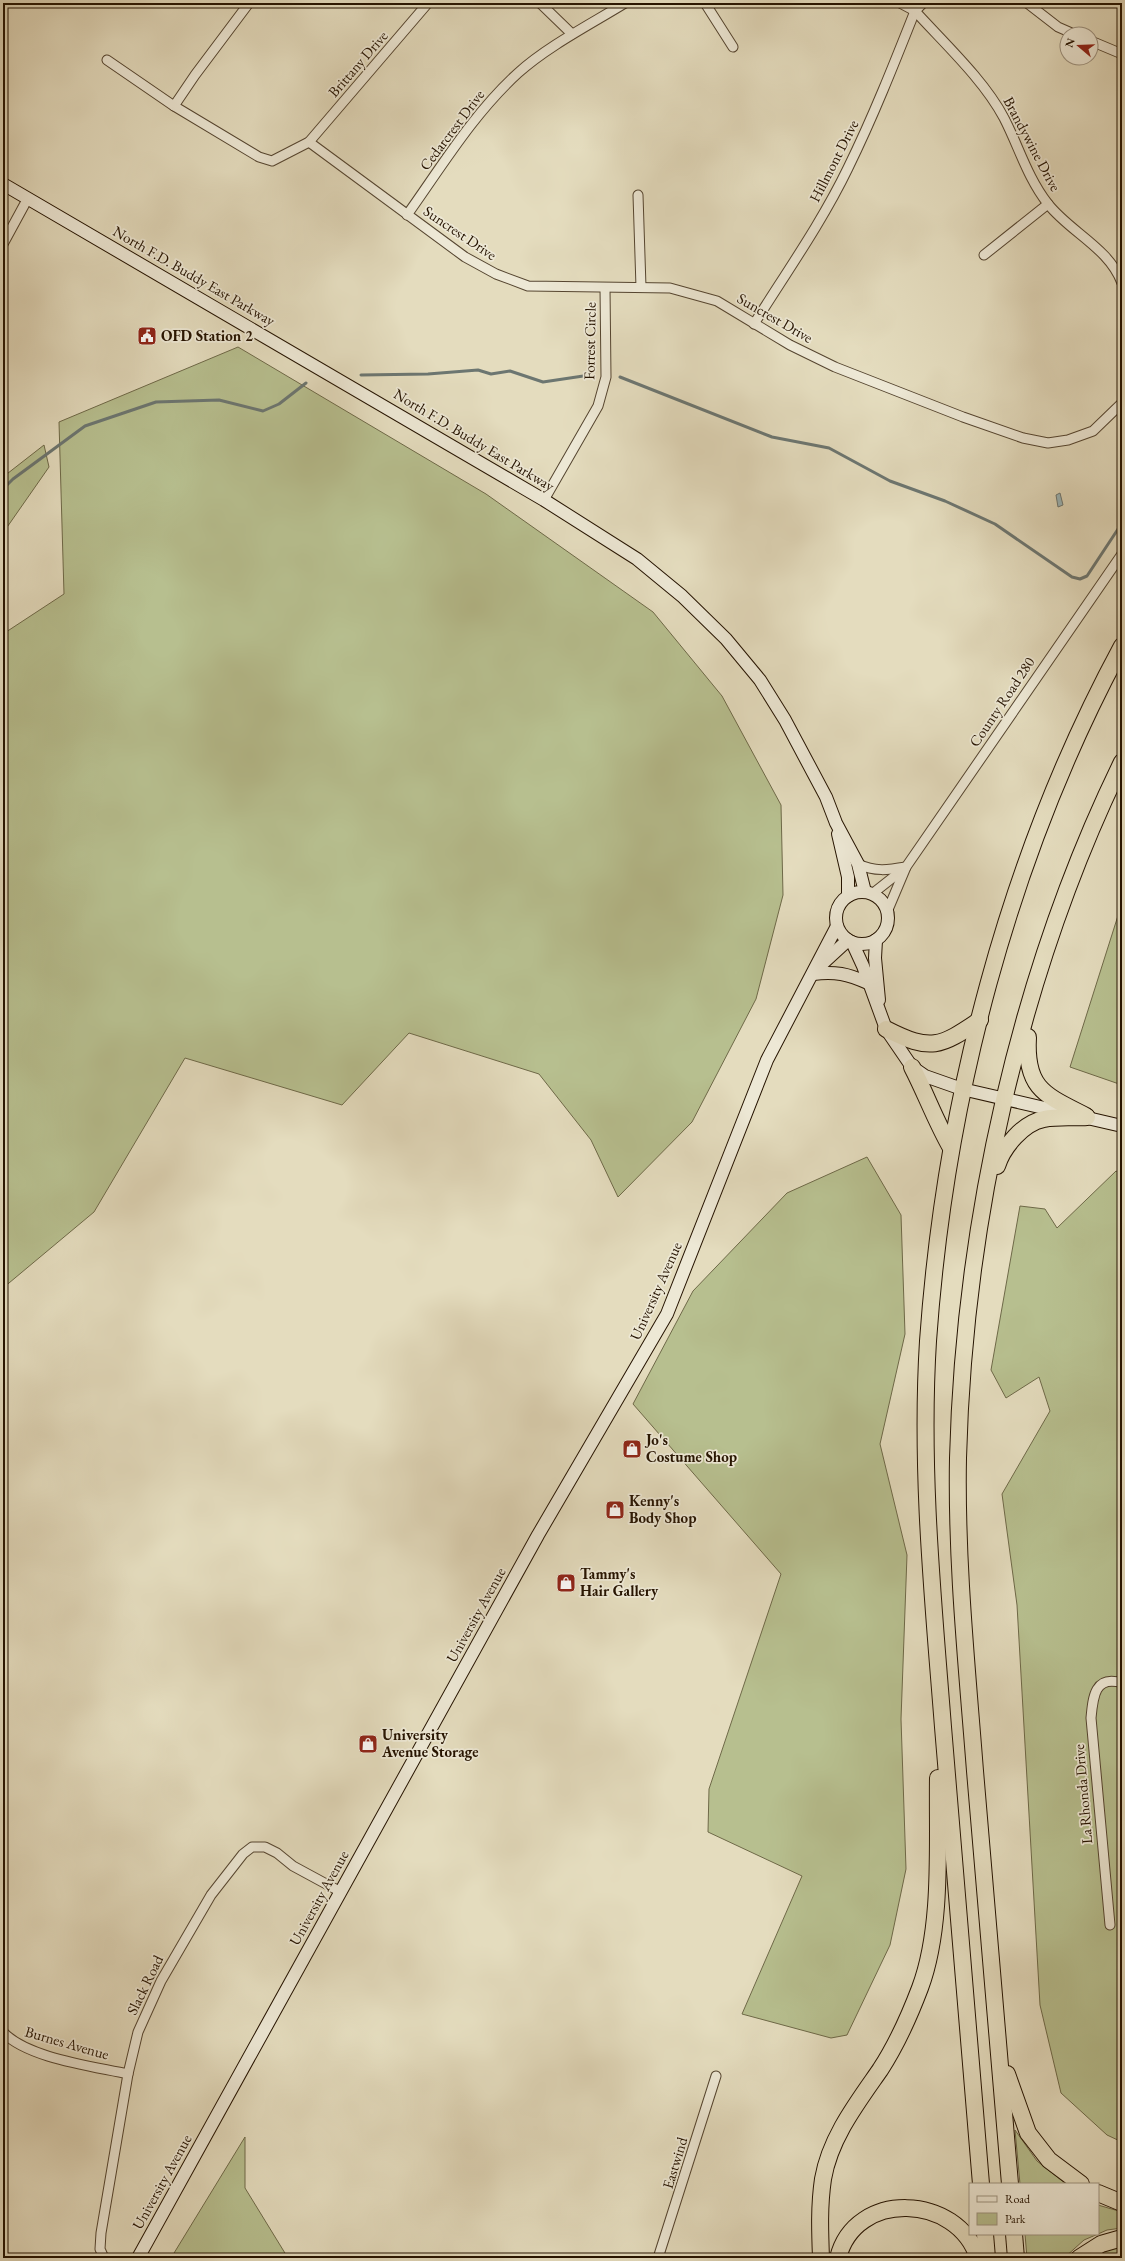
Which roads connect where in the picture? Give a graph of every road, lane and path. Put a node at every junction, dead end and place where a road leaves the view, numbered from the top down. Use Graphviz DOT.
graph roads {
  1 [pos="249,3"];
  2 [pos="428,3"];
  3 [pos="540,3"];
  4 [pos="625,3"];
  5 [pos="705,3"];
  6 [pos="900,3"];
  7 [pos="923,3"];
  8 [pos="1026,3"];
  9 [pos="915,11"];
  10 [pos="1059,27"];
  11 [pos="572,34"];
  12 [pos="1099,44"];
  13 [pos="733,47"];
  14 [pos="1122,54"];
  15 [pos="107,60"];
  16 [pos="174,106"];
  17 [pos="309,142"];
  18 [pos="3,184"];
  19 [pos="638,195"];
  20 [pos="28,198"];
  21 [pos="1048,204"];
  22 [pos="407,215"];
  23 [pos="3,244"];
  24 [pos="984,255"];
  25 [pos="1122,283"];
  26 [pos="641,287"];
  27 [pos="605,288"];
  28 [pos="754,324"];
  29 [pos="1122,403"];
  30 [pos="544,500"];
  31 [pos="1122,554"];
  32 [pos="1122,646"];
  33 [pos="1122,762"];
  34 [pos="836,823"];
  35 [pos="858,864"];
  36 [pos="906,867"];
  37 [pos="869,893"];
  38 [pos="848,896"];
  39 [pos="887,912"];
  40 [pos="837,926"];
  41 [pos="876,940"];
  42 [pos="850,941"];
  43 [pos="812,974"];
  44 [pos="868,984"];
  45 [pos="1030,1004"];
  46 [pos="879,1007"];
  47 [pos="980,1020"];
  48 [pos="886,1029"];
  49 [pos="912,1068"];
  50 [pos="962,1089"];
  51 [pos="1005,1098"];
  52 [pos="1088,1117"];
  53 [pos="1122,1126"];
  54 [pos="951,1148"];
  55 [pos="982,1217"];
  56 [pos="1122,1683"];
  57 [pos="940,1688"];
  58 [pos="341,1892"];
  59 [pos="1110,1925"];
  60 [pos="3,2032"];
  61 [pos="998,2048"];
  62 [pos="128,2074"];
  63 [pos="716,2076"];
  64 [pos="981,2183"];
  65 [pos="1010,2183"];
  66 [pos="1080,2183"];
  67 [pos="1099,2193"];
  68 [pos="1122,2203"];
  69 [pos="985,2235"];
  70 [pos="1014,2235"];
  71 [pos="1122,2238"];
  72 [pos="104,2258"];
  73 [pos="138,2258"];
  74 [pos="658,2258"];
  75 [pos="821,2258"];
  76 [pos="838,2258"];
  77 [pos="978,2258"];
  78 [pos="987,2258"];
  79 [pos="1016,2258"];
  80 [pos="1079,2258"];
  1 -- 16 [label="street"];
  2 -- 17 [label="street, Brittany Drive"];
  3 -- 11 [label="street"];
  4 -- 11 [label="street, Cedarcrest Drive"];
  5 -- 13 [label="street"];
  6 -- 9 [label="street, Brandywine Drive"];
  7 -- 9 [label="street, Hillmont Drive"];
  8 -- 10 [label="street"];
  9 -- 21 [label="street, Brandywine Drive"];
  9 -- 28 [label="street, Hillmont Drive"];
  11 -- 22 [label="street, Cedarcrest Drive"];
  12 -- 14 [label="street"];
  15 -- 16 [label="street"];
  16 -- 17 [label="street"];
  17 -- 22 [label="street, Suncrest Drive"];
  18 -- 20 [label="main road, North F.D. Buddy East Parkway"];
  19 -- 26 [label="street"];
  20 -- 23 [label="street"];
  20 -- 30 [label="main road, North F.D. Buddy East Parkway"];
  21 -- 24 [label="street"];
  21 -- 25 [label="street, Brandywine Drive"];
  22 -- 27 [label="street, Suncrest Drive"];
  26 -- 27 [label="street, Suncrest Drive"];
  26 -- 28 [label="street, Suncrest Drive"];
  27 -- 30 [label="street, Forrest Circle"];
  28 -- 29 [label="street, Suncrest Drive"];
  30 -- 34 [label="main road, North F.D. Buddy East Parkway"];
  31 -- 36 [label="street, County Road 280"];
  32 -- 47 [label="highway"];
  33 -- 45 [label="highway"];
  34 -- 35 [label="main road"];
  34 -- 38 [label="main road"];
  35 -- 36 [label="street"];
  35 -- 37 [label="main road"];
  36 -- 37 [label="street"];
  36 -- 39 [label="street"];
  37 -- 38 [label="main road"];
  37 -- 39 [label="main road"];
  38 -- 40 [label="main road"];
  39 -- 41 [label="main road"];
  40 -- 42 [label="main road"];
  40 -- 43 [label="main road, University Avenue"];
  41 -- 42 [label="main road"];
  41 -- 46 [label="main road"];
  42 -- 43 [label="main road, University Avenue"];
  42 -- 44 [label="main road"];
  43 -- 44 [label="main road"];
  43 -- 58 [label="main road, University Avenue"];
  44 -- 46 [label="main road"];
  45 -- 51 [label="highway"];
  45 -- 52 [label="highway"];
  46 -- 48 [label="main road"];
  47 -- 48 [label="highway"];
  47 -- 50 [label="highway"];
  48 -- 49 [label="main road"];
  49 -- 50 [label="main road"];
  49 -- 54 [label="highway"];
  50 -- 51 [label="main road"];
  50 -- 54 [label="highway"];
  51 -- 52 [label="main road"];
  51 -- 55 [label="highway"];
  52 -- 53 [label="main road"];
  52 -- 55 [label="highway"];
  54 -- 57 [label="highway"];
  55 -- 61 [label="highway"];
  56 -- 59 [label="street, La Rhonda Drive"];
  57 -- 64 [label="highway"];
  57 -- 75 [label="highway"];
  58 -- 62 [label="street, Slack Road"];
  58 -- 73 [label="main road, University Avenue"];
  60 -- 62 [label="street, Burnes Avenue"];
  61 -- 65 [label="highway"];
  61 -- 66 [label="highway"];
  62 -- 72 [label="street, Slack Road"];
  63 -- 74 [label="street, Eastwind"];
  67 -- 68 [label="highway"];
  69 -- 78 [label="highway"];
  70 -- 79 [label="highway"];
  71 -- 80 [label="highway"];
  76 -- 77 [label="highway"];
}
